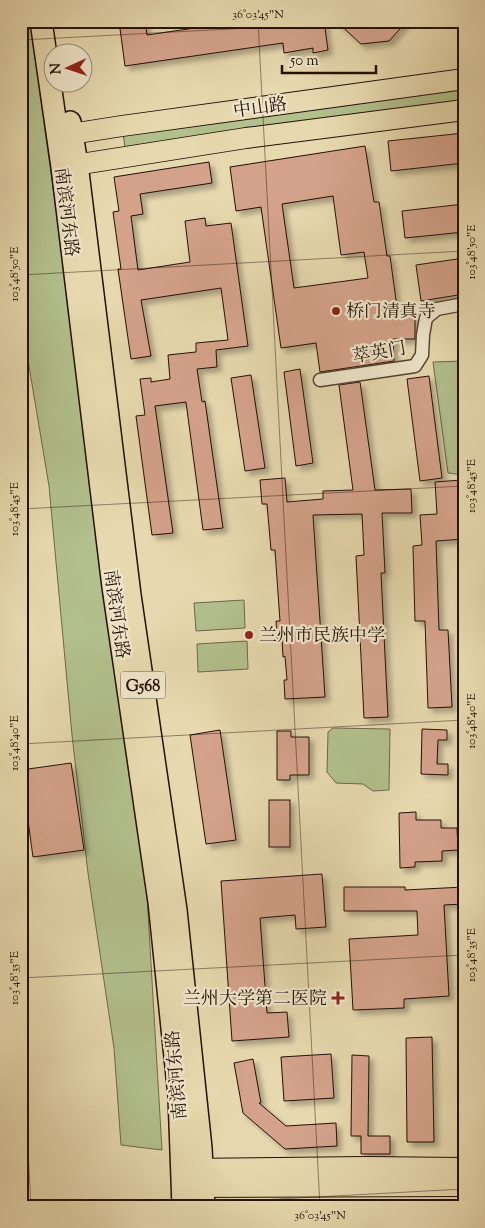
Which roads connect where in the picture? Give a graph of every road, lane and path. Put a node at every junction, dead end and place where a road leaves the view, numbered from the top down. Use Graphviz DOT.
graph roads {
  1 [pos="41,21"];
  2 [pos="53,21"];
  3 [pos="56,42"];
  4 [pos="464,79"];
  5 [pos="63,92"];
  6 [pos="464,110"];
  7 [pos="65,136"];
  8 [pos="70,165"];
  9 [pos="464,304"];
  10 [pos="320,380"];
  11 [pos="464,1168"];
  12 [pos="464,1179"];
  13 [pos="253,1182"];
  14 [pos="464,1186"];
  15 [pos="204,1188"];
  16 [pos="182,1189"];
  17 [pos="464,1194"];
  1 -- 7 [label="highway, 南滨河东路 / G568"];
  2 -- 3 [label="highway"];
  4 -- 7 [label="main road, 中山路"];
  5 -- 7 [label="highway, 南滨河东路 / G568"];
  6 -- 8 [label="main road, 中山路"];
  7 -- 8 [label="highway, 南滨河东路 / G568"];
  8 -- 15 [label="highway, 南滨河东路 / G568"];
  8 -- 16 [label="highway, 南滨河东路 / G568"];
  9 -- 10 [label="street, 萃英门"];
  11 -- 15 [label="main road"];
  12 -- 13 [label="main road"];
  13 -- 14 [label="main road"];
  13 -- 15 [label="main road"];
  15 -- 16 [label="main road"];
  15 -- 16 [label="main road"];
  15 -- 17 [label="main road"];
}
